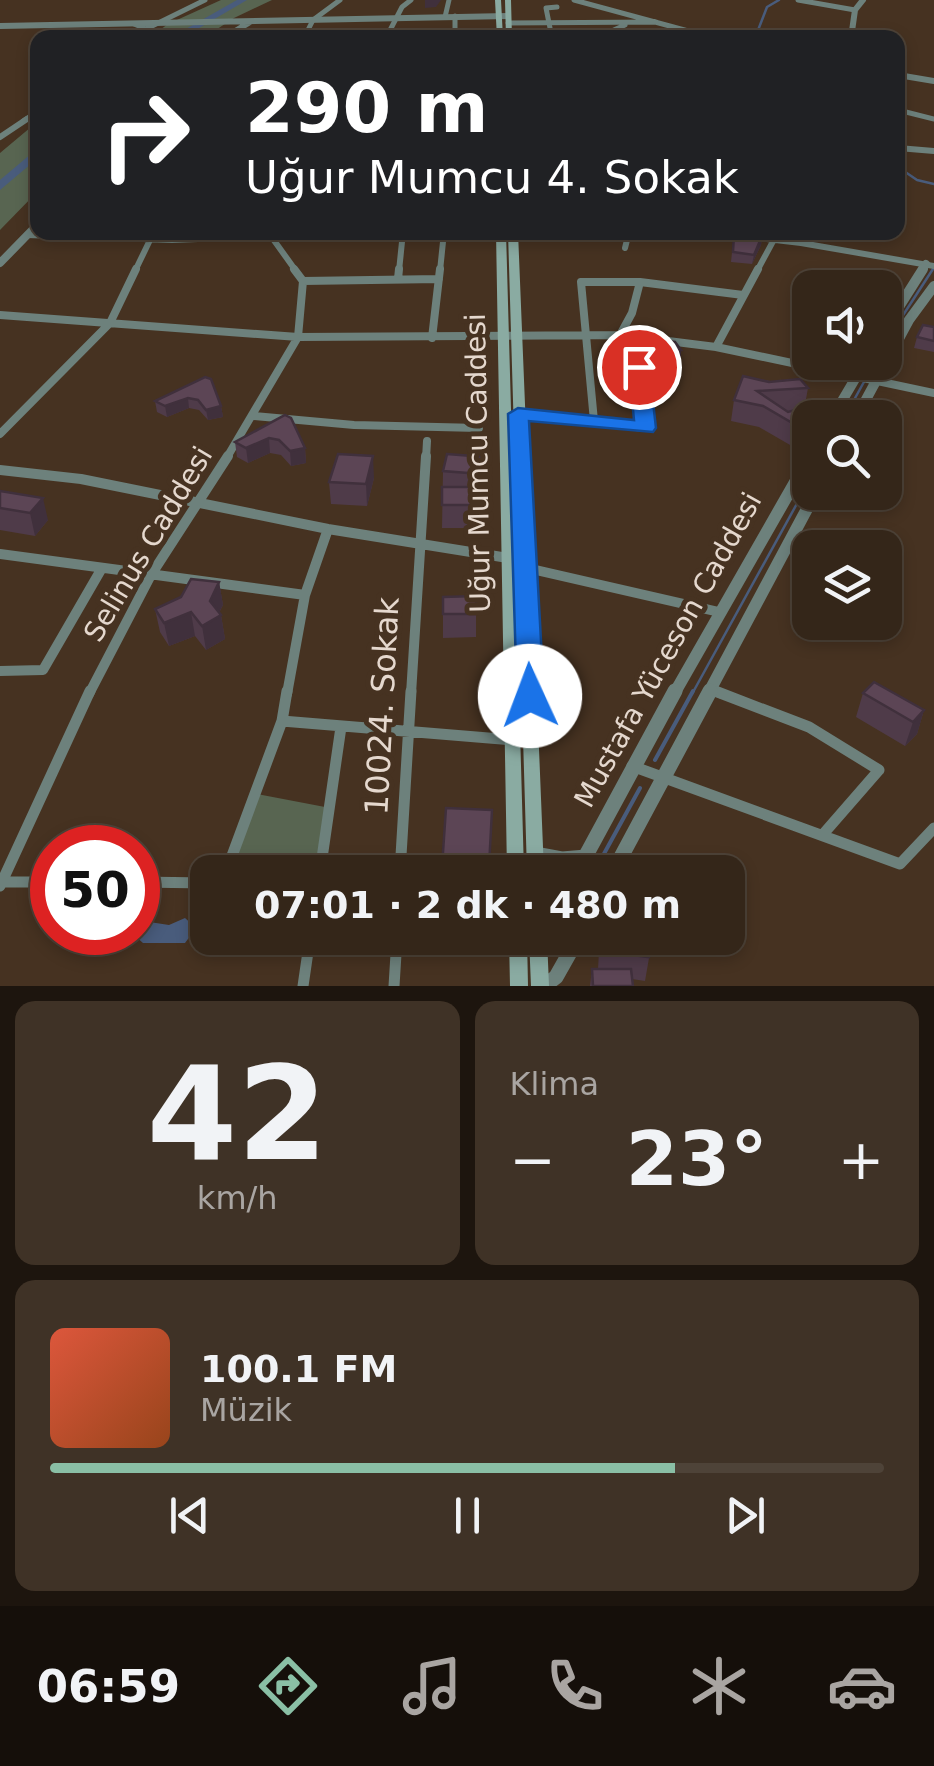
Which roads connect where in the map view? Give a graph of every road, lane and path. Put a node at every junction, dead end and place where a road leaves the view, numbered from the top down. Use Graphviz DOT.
graph roads {
  1 [pos="205,0"];
  2 [pos="340,0"];
  3 [pos="411,0"];
  4 [pos="449,0"];
  5 [pos="498,0"];
  6 [pos="508,0"];
  7 [pos="574,0"];
  8 [pos="798,0"];
  9 [pos="863,0"];
  10 [pos="556,3"];
  11 [pos="854,10"];
  12 [pos="455,16"];
  13 [pos="445,17"];
  14 [pos="397,18"];
  15 [pos="505,18"];
  16 [pos="253,20"];
  17 [pos="313,20"];
  18 [pos="560,22"];
  19 [pos="632,22"];
  20 [pos="656,22"];
  21 [pos="159,23"];
  22 [pos="549,23"];
  23 [pos="134,24"];
  24 [pos="4,27"];
  25 [pos="146,29"];
  26 [pos="237,30"];
  27 [pos="308,30"];
  28 [pos="390,30"];
  29 [pos="455,30"];
  30 [pos="502,30"];
  31 [pos="507,30"];
  32 [pos="550,30"];
  33 [pos="614,30"];
  34 [pos="685,30"];
  35 [pos="852,30"];
  36 [pos="905,76"];
  37 [pos="934,82"];
  38 [pos="905,112"];
  39 [pos="30,116"];
  40 [pos="934,119"];
  41 [pos="0,137"];
  42 [pos="905,149"];
  43 [pos="934,151"];
  44 [pos="30,232"];
  45 [pos="27,235"];
  46 [pos="30,235"];
  47 [pos="150,240"];
  48 [pos="272,240"];
  49 [pos="402,240"];
  50 [pos="443,240"];
  51 [pos="502,240"];
  52 [pos="513,240"];
  53 [pos="626,240"];
  54 [pos="773,240"];
  55 [pos="796,240"];
  56 [pos="625,248"];
  57 [pos="0,263"];
  58 [pos="930,265"];
  59 [pos="439,279"];
  60 [pos="398,280"];
  61 [pos="303,282"];
  62 [pos="640,282"];
  63 [pos="934,286"];
  64 [pos="743,295"];
  65 [pos="920,303"];
  66 [pos="902,305"];
  67 [pos="934,308"];
  68 [pos="0,315"];
  69 [pos="110,323"];
  70 [pos="902,328"];
  71 [pos="509,335"];
  72 [pos="587,335"];
  73 [pos="620,335"];
  74 [pos="298,337"];
  75 [pos="636,337"];
  76 [pos="432,338"];
  77 [pos="716,347"];
  78 [pos="792,362"];
  79 [pos="864,380"];
  80 [pos="883,380"];
  81 [pos="934,393"];
  82 [pos="847,400"];
  83 [pos="518,414"];
  84 [pos="254,416"];
  85 [pos="594,421"];
  86 [pos="479,428"];
  87 [pos="0,434"];
  88 [pos="428,441"];
  89 [pos="0,470"];
  90 [pos="792,487"];
  91 [pos="196,503"];
  92 [pos="806,510"];
  93 [pos="328,529"];
  94 [pos="418,543"];
  95 [pos="0,554"];
  96 [pos="508,558"];
  97 [pos="102,568"];
  98 [pos="527,568"];
  99 [pos="151,575"];
  100 [pos="304,594"];
  101 [pos="719,612"];
  102 [pos="0,670"];
  103 [pos="710,689"];
  104 [pos="282,721"];
  105 [pos="341,728"];
  106 [pos="408,733"];
  107 [pos="512,740"];
  108 [pos="632,766"];
  109 [pos="663,779"];
  110 [pos="934,828"];
  111 [pos="825,832"];
  112 [pos="535,852"];
  113 [pos="232,855"];
  114 [pos="322,855"];
  115 [pos="401,855"];
  116 [pos="515,855"];
  117 [pos="535,855"];
  118 [pos="551,855"];
  119 [pos="586,855"];
  120 [pos="622,855"];
  121 [pos="30,882"];
  122 [pos="160,882"];
  123 [pos="1,883"];
  124 [pos="190,883"];
  125 [pos="308,955"];
  126 [pos="395,955"];
  127 [pos="518,955"];
  128 [pos="539,955"];
  129 [pos="569,955"];
  130 [pos="303,986"];
  131 [pos="394,986"];
  132 [pos="519,986"];
  133 [pos="542,986"];
  1 -- 21 [label="street"];
  2 -- 17 [label="street"];
  3 -- 14 [label="street"];
  4 -- 13 [label="street"];
  5 -- 15 [label="main road"];
  6 -- 15 [label="main road"];
  7 -- 20 [label="street"];
  8 -- 11 [label="street"];
  9 -- 11 [label="street"];
  10 -- 18 [label="street"];
  10 -- 22 [label="street"];
  11 -- 35 [label="street"];
  12 -- 13 [label="street"];
  12 -- 15 [label="street"];
  12 -- 29 [label="street"];
  13 -- 14 [label="street"];
  14 -- 17 [label="street"];
  14 -- 28 [label="street"];
  15 -- 22 [label="street"];
  15 -- 30 [label="main road"];
  15 -- 31 [label="main road"];
  16 -- 17 [label="street"];
  16 -- 21 [label="street"];
  16 -- 26 [label="street"];
  17 -- 27 [label="street"];
  18 -- 19 [label="street"];
  18 -- 22 [label="street"];
  19 -- 20 [label="street"];
  19 -- 33 [label="street"];
  20 -- 34 [label="street"];
  21 -- 23 [label="street"];
  21 -- 25 [label="street"];
  22 -- 32 [label="street"];
  23 -- 24 [label="street"];
  23 -- 25 [label="street"];
  36 -- 37 [label="street"];
  38 -- 40 [label="street"];
  39 -- 41 [label="street"];
  42 -- 43 [label="street"];
  44 -- 45 [label="street"];
  45 -- 46 [label="street"];
  45 -- 57 [label="street"];
  47 -- 69 [label="street"];
  48 -- 61 [label="street"];
  49 -- 60 [label="street"];
  50 -- 59 [label="street"];
  51 -- 71 [label="main road, Uğur Mumcu Caddesi"];
  52 -- 71 [label="main road, Uğur Mumcu Caddesi"];
  53 -- 56 [label="street"];
  54 -- 64 [label="street"];
  55 -- 58 [label="street"];
  58 -- 66 [label="street"];
  59 -- 60 [label="street"];
  59 -- 76 [label="street"];
  60 -- 61 [label="street"];
  61 -- 74 [label="street, Selinus Caddesi"];
  62 -- 64 [label="street"];
  62 -- 72 [label="street"];
  62 -- 73 [label="street"];
  63 -- 65 [label="street"];
  64 -- 77 [label="street"];
  65 -- 67 [label="street"];
  65 -- 70 [label="street"];
  68 -- 69 [label="street"];
  69 -- 74 [label="street"];
  69 -- 87 [label="street"];
  71 -- 72 [label="street"];
  71 -- 76 [label="street"];
  71 -- 83 [label="main road, Uğur Mumcu Caddesi"];
  71 -- 96 [label="main road, Uğur Mumcu Caddesi"];
  72 -- 73 [label="street"];
  72 -- 85 [label="street"];
  73 -- 75 [label="street"];
  74 -- 76 [label="street"];
  74 -- 84 [label="street, Selinus Caddesi"];
  75 -- 77 [label="street"];
  75 -- 85 [label="street"];
  77 -- 78 [label="street"];
  79 -- 82 [label="street"];
  80 -- 81 [label="street"];
  83 -- 85 [label="street"];
  83 -- 98 [label="main road, Uğur Mumcu Caddesi"];
  84 -- 86 [label="street"];
  84 -- 91 [label="street, Selinus Caddesi"];
  88 -- 94 [label="street, 10024. Sokak"];
  89 -- 91 [label="street"];
  90 -- 101 [label="street, Mustafa Yüceson Caddesi"];
  91 -- 93 [label="street"];
  91 -- 99 [label="street, Selinus Caddesi"];
  92 -- 103 [label="street, Mustafa Yüceson Caddesi"];
  93 -- 94 [label="street"];
  93 -- 100 [label="street"];
  94 -- 96 [label="street"];
  94 -- 106 [label="street, 10024. Sokak"];
  95 -- 97 [label="street"];
  96 -- 107 [label="main road, Uğur Mumcu Caddesi"];
  97 -- 99 [label="street"];
  97 -- 102 [label="street"];
  98 -- 101 [label="street"];
  98 -- 112 [label="main road, Uğur Mumcu Caddesi"];
  99 -- 100 [label="street"];
  99 -- 123 [label="street, Selinus Caddesi"];
  100 -- 104 [label="street"];
  101 -- 108 [label="street, Mustafa Yüceson Caddesi"];
  103 -- 109 [label="street, Mustafa Yüceson Caddesi"];
  103 -- 111 [label="street"];
  104 -- 105 [label="street"];
  104 -- 113 [label="street"];
  105 -- 106 [label="street"];
  105 -- 114 [label="street"];
  106 -- 107 [label="street"];
  106 -- 115 [label="street, 10024. Sokak"];
  107 -- 116 [label="main road, Uğur Mumcu Caddesi"];
  108 -- 109 [label="street"];
  108 -- 119 [label="street, Mustafa Yüceson Caddesi"];
  109 -- 111 [label="street"];
  109 -- 120 [label="street, Mustafa Yüceson Caddesi"];
  110 -- 111 [label="street"];
  112 -- 117 [label="main road, Uğur Mumcu Caddesi"];
  112 -- 118 [label="street"];
  121 -- 123 [label="street"];
  122 -- 124 [label="street"];
  125 -- 130 [label="street"];
  126 -- 131 [label="street"];
  127 -- 132 [label="main road"];
  128 -- 133 [label="main road"];
  129 -- 133 [label="street"];
}
